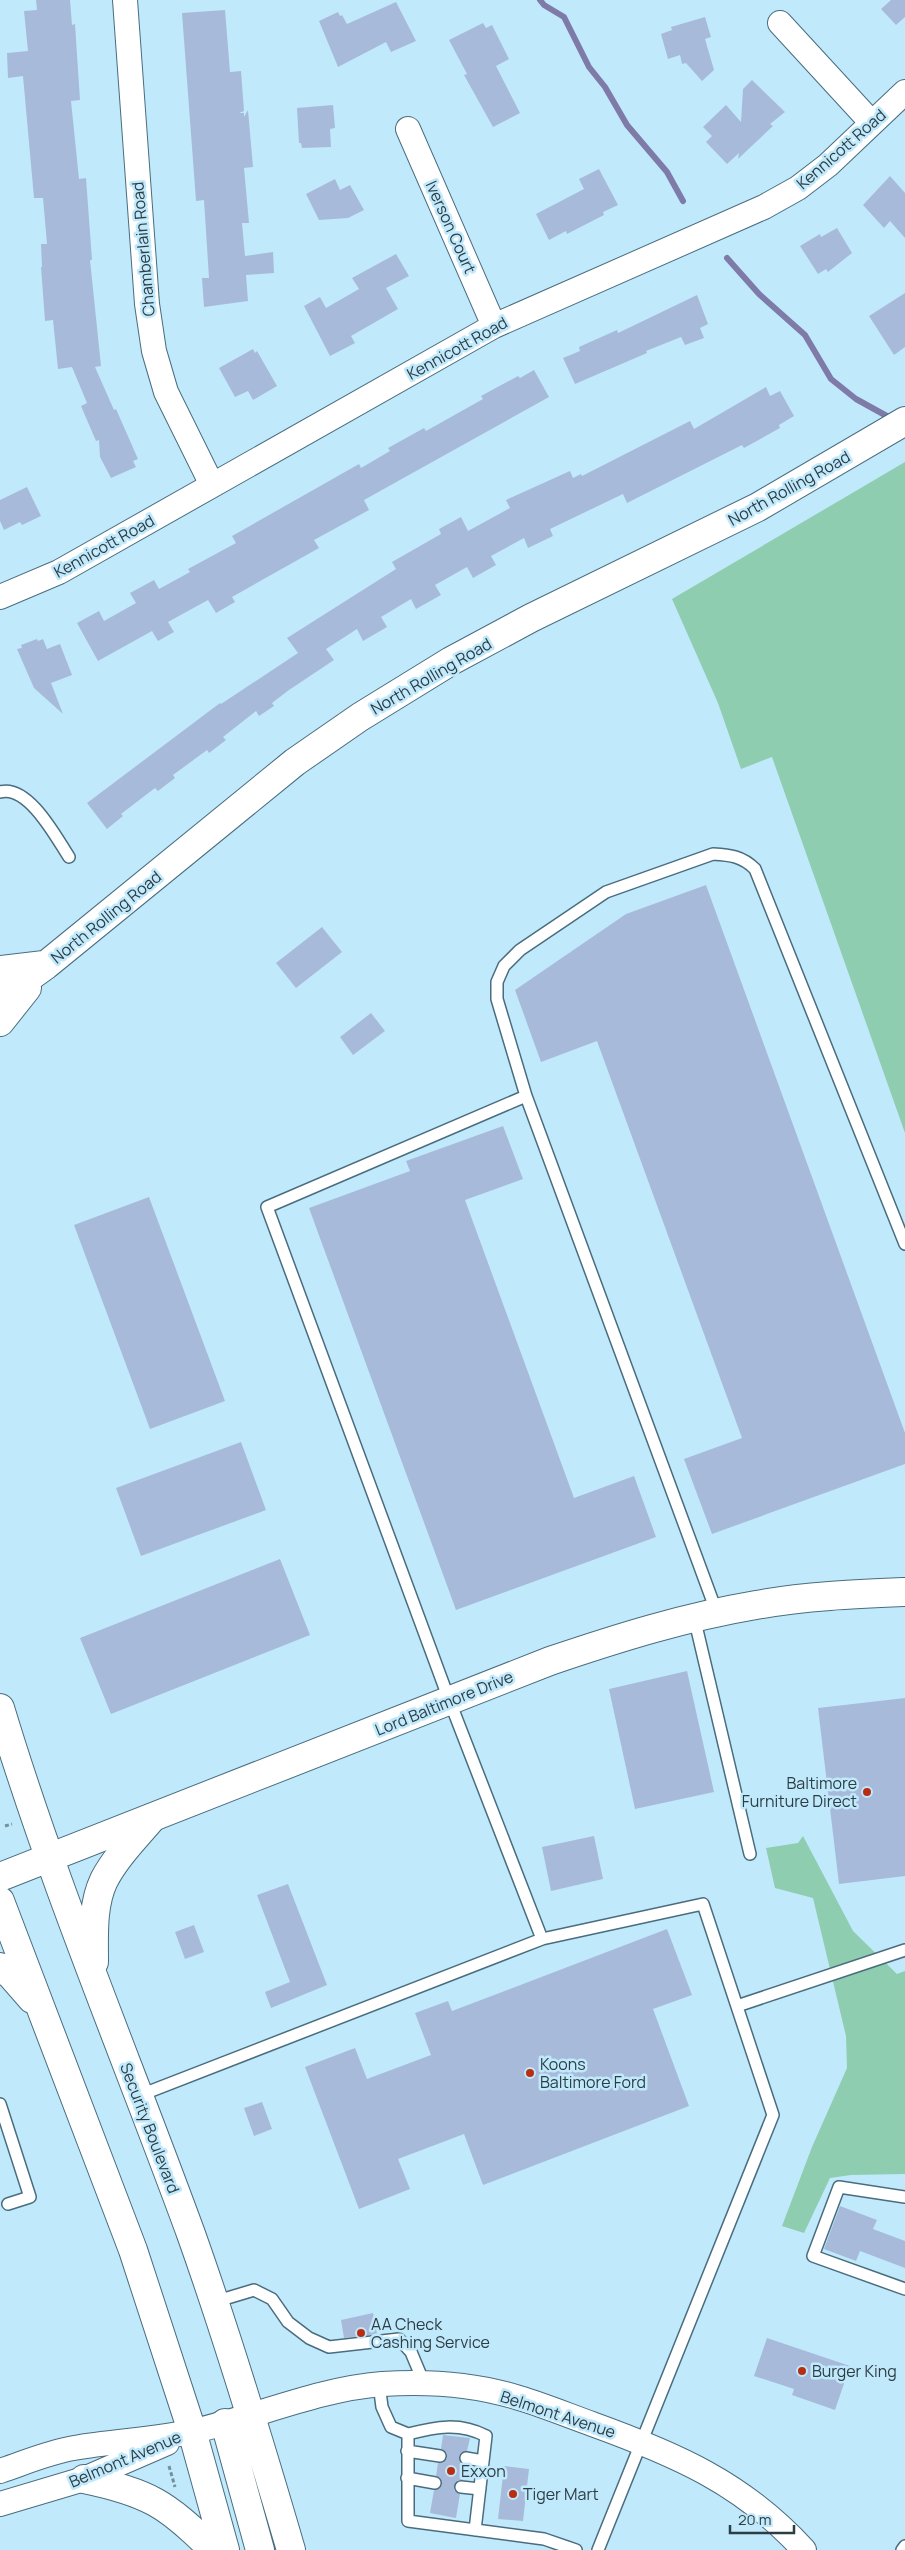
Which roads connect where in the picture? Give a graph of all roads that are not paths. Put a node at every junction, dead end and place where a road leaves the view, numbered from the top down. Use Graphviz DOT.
graph roads {
  1 [pos="125,0"];
  2 [pos="780,23"];
  3 [pos="905,92"];
  4 [pos="871,122"];
  5 [pos="408,129"];
  6 [pos="494,326"];
  7 [pos="894,428"];
  8 [pos="212,485"];
  9 [pos="0,597"];
  10 [pos="0,792"];
  11 [pos="69,857"];
  12 [pos="46,965"];
  13 [pos="0,970"];
  14 [pos="0,998"];
  15 [pos="0,1022"];
  16 [pos="526,1096"];
  17 [pos="905,1244"];
  18 [pos="905,1592"];
  19 [pos="705,1615"];
  20 [pos="450,1702"];
  21 [pos="0,1708"];
  22 [pos="152,1818"];
  23 [pos="750,1854"];
  24 [pos="48,1859"];
  25 [pos="0,1877"];
  26 [pos="0,1901"];
  27 [pos="542,1939"];
  28 [pos="905,1950"];
  29 [pos="0,1967"];
  30 [pos="94,1978"];
  31 [pos="737,2006"];
  32 [pos="43,2011"];
  33 [pos="138,2096"];
  34 [pos="0,2104"];
  35 [pos="905,2197"];
  36 [pos="8,2204"];
  37 [pos="905,2289"];
  38 [pos="214,2302"];
  39 [pos="424,2383"];
  40 [pos="380,2384"];
  41 [pos="252,2416"];
  42 [pos="225,2423"];
  43 [pos="192,2431"];
  44 [pos="408,2434"];
  45 [pos="640,2442"];
  46 [pos="407,2451"];
  47 [pos="440,2456"];
  48 [pos="466,2458"];
  49 [pos="483,2461"];
  50 [pos="0,2471"];
  51 [pos="407,2478"];
  52 [pos="84,2479"];
  53 [pos="435,2483"];
  54 [pos="461,2487"];
  55 [pos="480,2489"];
  56 [pos="0,2504"];
  57 [pos="475,2530"];
  58 [pos="905,2546"];
  59 [pos="213,2550"];
  60 [pos="225,2550"];
  61 [pos="260,2550"];
  62 [pos="291,2550"];
  63 [pos="576,2550"];
  64 [pos="598,2550"];
  65 [pos="804,2550"];
  66 [pos="902,2550"];
  1 -- 8 [label="street, Chamberlain Road"];
  2 -- 4 [label="street"];
  3 -- 4 [label="street, Kennicott Road"];
  4 -- 6 [label="street, Kennicott Road"];
  5 -- 6 [label="street, Iverson Court"];
  6 -- 8 [label="street, Kennicott Road"];
  7 -- 12 [label="main road, North Rolling Road"];
  8 -- 9 [label="street, Kennicott Road"];
  10 -- 11 [label="lane"];
  12 -- 13 [label="main road"];
  12 -- 14 [label="main road, North Rolling Road"];
  12 -- 15 [label="main road"];
  16 -- 17 [label="lane"];
  16 -- 19 [label="lane"];
  16 -- 20 [label="lane"];
  18 -- 19 [label="main road, Lord Baltimore Drive"];
  19 -- 20 [label="main road, Lord Baltimore Drive"];
  19 -- 23 [label="lane"];
  20 -- 22 [label="main road, Lord Baltimore Drive"];
  20 -- 27 [label="lane"];
  21 -- 24 [label="main road, Security Boulevard"];
  22 -- 24 [label="main road, Lord Baltimore Drive"];
  22 -- 30 [label="main road"];
  24 -- 25 [label="main road, Lord Baltimore Drive"];
  24 -- 30 [label="main road, Security Boulevard"];
  26 -- 32 [label="main road"];
  27 -- 31 [label="lane"];
  27 -- 33 [label="lane"];
  28 -- 31 [label="lane"];
  29 -- 32 [label="main road"];
  30 -- 33 [label="main road, Security Boulevard"];
  31 -- 45 [label="lane"];
  32 -- 43 [label="main road"];
  33 -- 38 [label="main road, Security Boulevard"];
  34 -- 36 [label="lane"];
  35 -- 37 [label="lane"];
  38 -- 39 [label="lane"];
  38 -- 41 [label="main road, Security Boulevard"];
  39 -- 40 [label="street, Belmont Avenue"];
  39 -- 45 [label="street, Belmont Avenue"];
  40 -- 41 [label="street, Belmont Avenue"];
  40 -- 44 [label="lane"];
  41 -- 42 [label="street, Belmont Avenue"];
  41 -- 62 [label="main road, Security Boulevard"];
  42 -- 43 [label="street, Belmont Avenue"];
  42 -- 61 [label="main road"];
  43 -- 50 [label="street, Belmont Avenue"];
  43 -- 52 [label="street, Belmont Avenue"];
  43 -- 60 [label="main road"];
  44 -- 46 [label="lane"];
  44 -- 49 [label="lane"];
  45 -- 64 [label="lane"];
  45 -- 65 [label="street, Belmont Avenue"];
  46 -- 47 [label="lane"];
  46 -- 51 [label="lane"];
  48 -- 49 [label="lane"];
  49 -- 55 [label="lane"];
  51 -- 53 [label="lane"];
  51 -- 57 [label="lane"];
  52 -- 56 [label="street, Belmont Avenue"];
  52 -- 59 [label="main road"];
  54 -- 55 [label="lane"];
  55 -- 57 [label="lane"];
  57 -- 63 [label="lane"];
  58 -- 66 [label="lane"];
}
